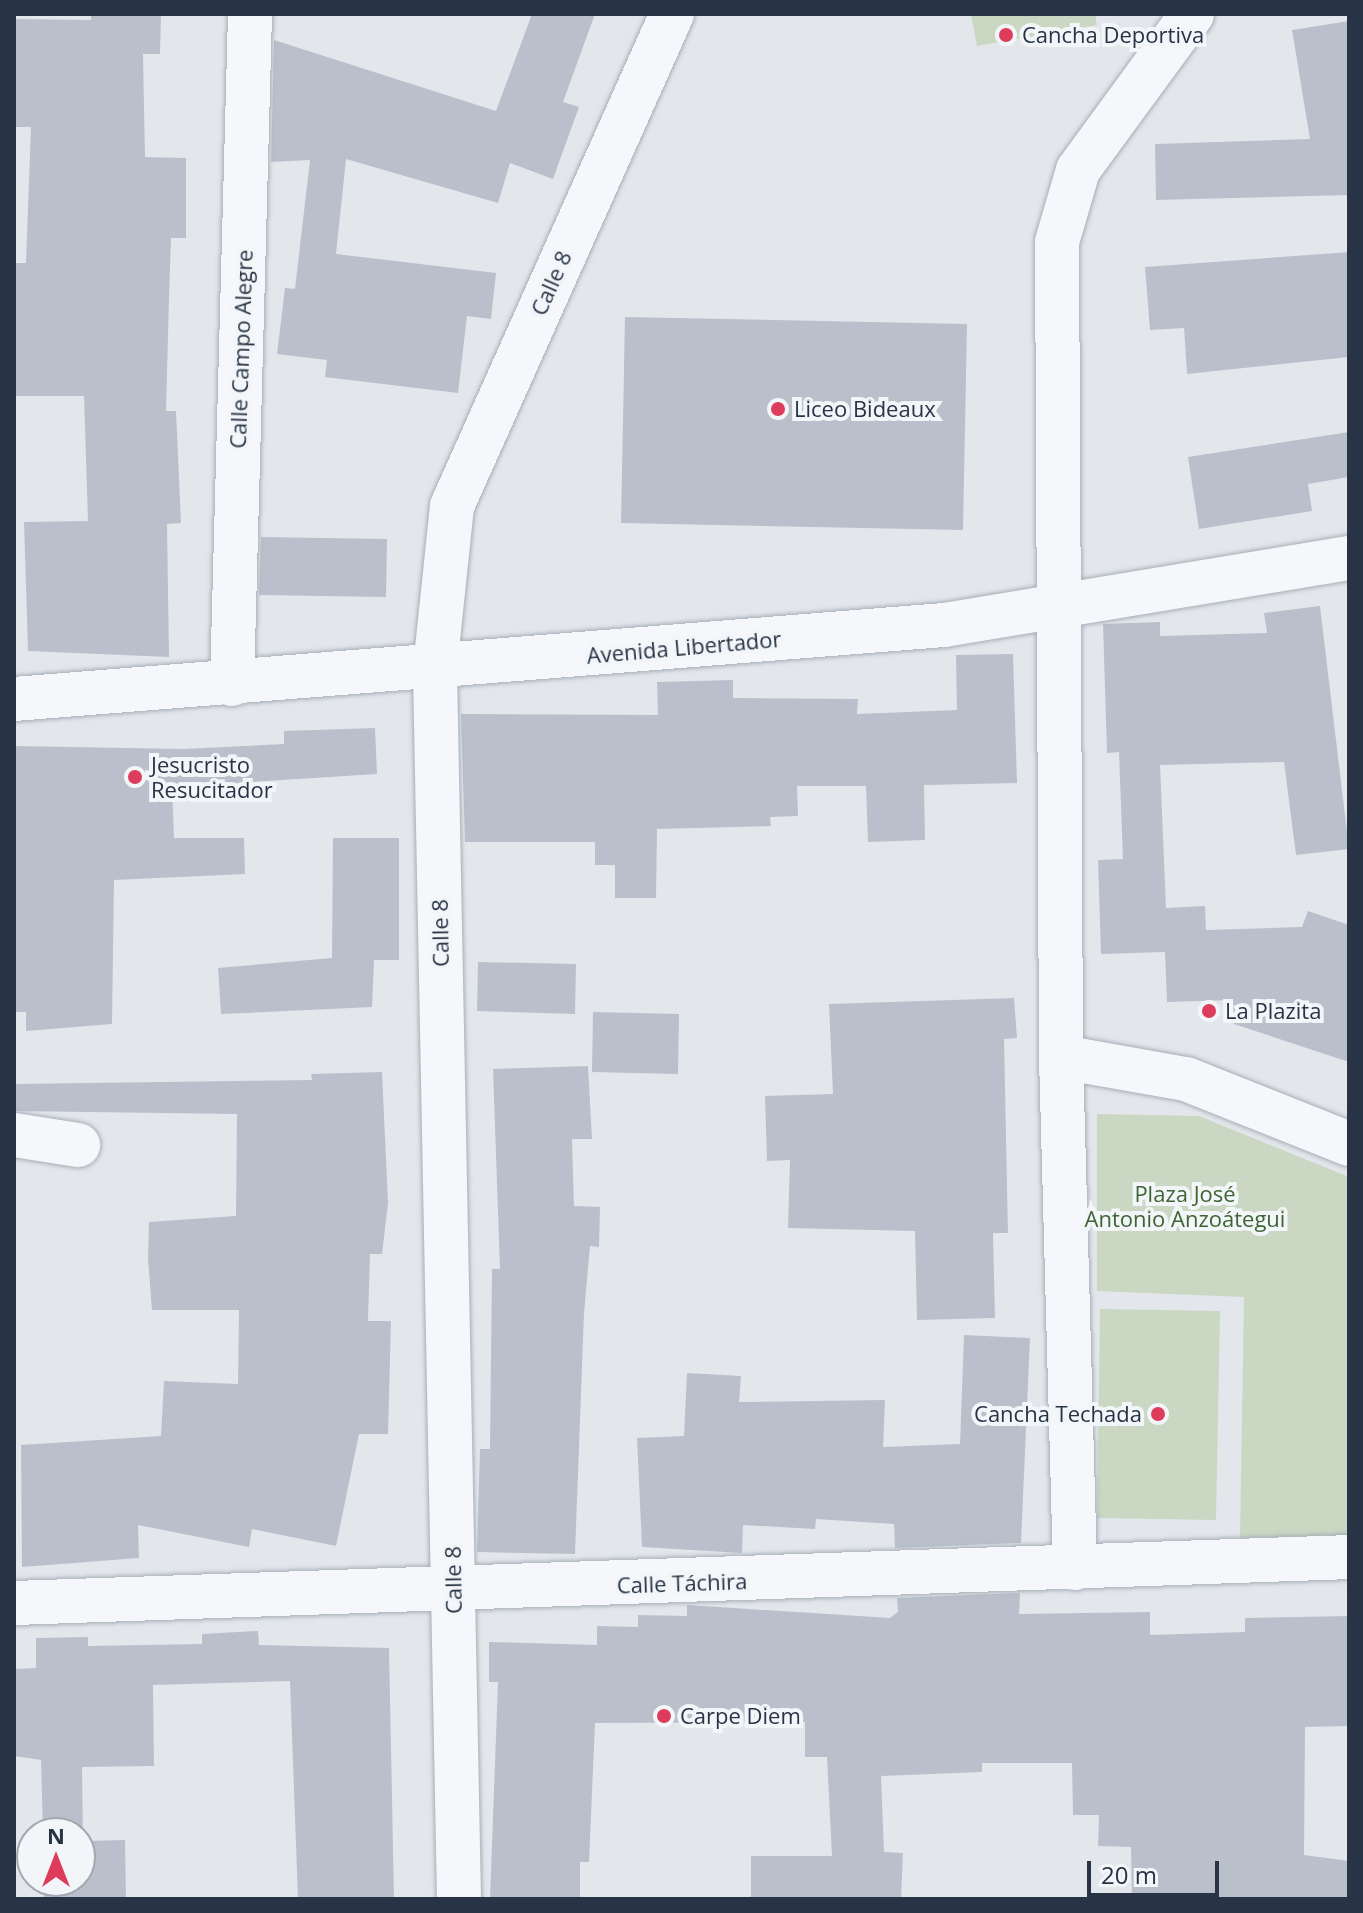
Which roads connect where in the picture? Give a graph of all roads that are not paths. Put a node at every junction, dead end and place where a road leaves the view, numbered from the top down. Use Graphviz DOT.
graph roads {
  1 [pos="250,14"];
  2 [pos="672,14"];
  3 [pos="1192,14"];
  4 [pos="1349,558"];
  5 [pos="1062,605"];
  6 [pos="435,668"];
  7 [pos="232,684"];
  8 [pos="14,699"];
  9 [pos="1061,1057"];
  10 [pos="14,1135"];
  11 [pos="1349,1144"];
  12 [pos="78,1145"];
  13 [pos="1349,1557"];
  14 [pos="1075,1568"];
  15 [pos="453,1591"];
  16 [pos="14,1603"];
  17 [pos="459,1899"];
  1 -- 7 [label="street, Calle Campo Alegre"];
  2 -- 6 [label="street, Calle 8"];
  3 -- 5 [label="street"];
  4 -- 5 [label="street, Avenida Libertador"];
  5 -- 6 [label="street, Avenida Libertador"];
  5 -- 9 [label="street"];
  6 -- 7 [label="street, Avenida Libertador"];
  6 -- 15 [label="street, Calle 8"];
  7 -- 8 [label="street, Avenida Libertador"];
  9 -- 11 [label="street"];
  9 -- 14 [label="street"];
  10 -- 12 [label="street"];
  13 -- 14 [label="street, Calle Táchira"];
  14 -- 15 [label="street, Calle Táchira"];
  15 -- 16 [label="street, Calle Táchira"];
  15 -- 17 [label="street, Calle 8"];
}
